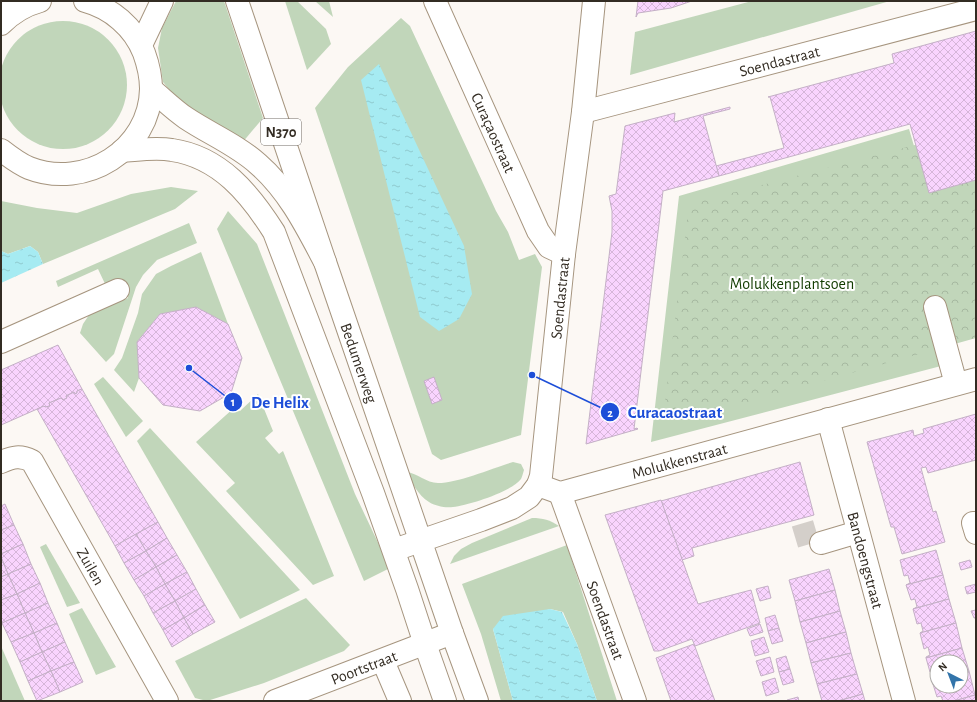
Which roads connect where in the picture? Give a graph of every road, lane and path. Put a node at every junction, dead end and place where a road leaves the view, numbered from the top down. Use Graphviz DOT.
graph roads {
  1 [pos="40,1"];
  2 [pos="85,1"];
  3 [pos="162,1"];
  4 [pos="237,1"];
  5 [pos="434,1"];
  6 [pos="594,1"];
  7 [pos="976,9"];
  8 [pos="5,13"];
  9 [pos="141,45"];
  10 [pos="151,89"];
  11 [pos="583,112"];
  12 [pos="1,150"];
  13 [pos="122,151"];
  14 [pos="564,254"];
  15 [pos="325,262"];
  16 [pos="118,290"];
  17 [pos="935,307"];
  18 [pos="1,342"];
  19 [pos="966,382"];
  20 [pos="828,419"];
  21 [pos="1,462"];
  22 [pos="538,485"];
  23 [pos="560,493"];
  24 [pos="976,523"];
  25 [pos="857,526"];
  26 [pos="976,533"];
  27 [pos="822,536"];
  28 [pos="421,540"];
  29 [pos="394,550"];
  30 [pos="452,634"];
  31 [pos="424,644"];
  32 [pos="383,661"];
  33 [pos="167,701"];
  34 [pos="275,701"];
  35 [pos="400,701"];
  36 [pos="445,701"];
  37 [pos="477,701"];
  38 [pos="636,701"];
  39 [pos="904,701"];
  1 -- 8 [label="main road"];
  2 -- 9 [label="main road"];
  3 -- 9 [label="main road"];
  4 -- 15 [label="main road, N370"];
  5 -- 14 [label="main road, Curaçaostraat"];
  6 -- 11 [label="main road, Soendastraat"];
  7 -- 11 [label="main road, Soendastraat"];
  9 -- 10 [label="main road"];
  10 -- 13 [label="main road"];
  10 -- 15 [label="main road, Bedumerweg"];
  11 -- 14 [label="main road, Soendastraat"];
  12 -- 13 [label="main road"];
  13 -- 29 [label="main road, Bedumerweg"];
  14 -- 22 [label="main road, Soendastraat"];
  15 -- 28 [label="main road, Bedumerweg"];
  16 -- 18 [label="main road"];
  17 -- 19 [label="main road"];
  19 -- 20 [label="main road, Molukkenstraat"];
  20 -- 23 [label="main road, Molukkenstraat"];
  20 -- 25 [label="main road, Bandoengstraat"];
  21 -- 33 [label="main road, Zuilen"];
  22 -- 23 [label="main road"];
  22 -- 28 [label="main road"];
  23 -- 38 [label="main road, Soendastraat"];
  24 -- 26 [label="main road"];
  25 -- 27 [label="main road"];
  25 -- 39 [label="main road, Bandoengstraat"];
  28 -- 29 [label="main road"];
  28 -- 30 [label="main road, Bedumerweg"];
  29 -- 31 [label="main road, Bedumerweg"];
  30 -- 31 [label="main road, Poortstraat"];
  30 -- 37 [label="main road, Bedumerweg"];
  31 -- 32 [label="main road, Poortstraat"];
  31 -- 36 [label="main road, Bedumerweg"];
  32 -- 34 [label="main road, Poortstraat"];
  32 -- 35 [label="main road"];
}
